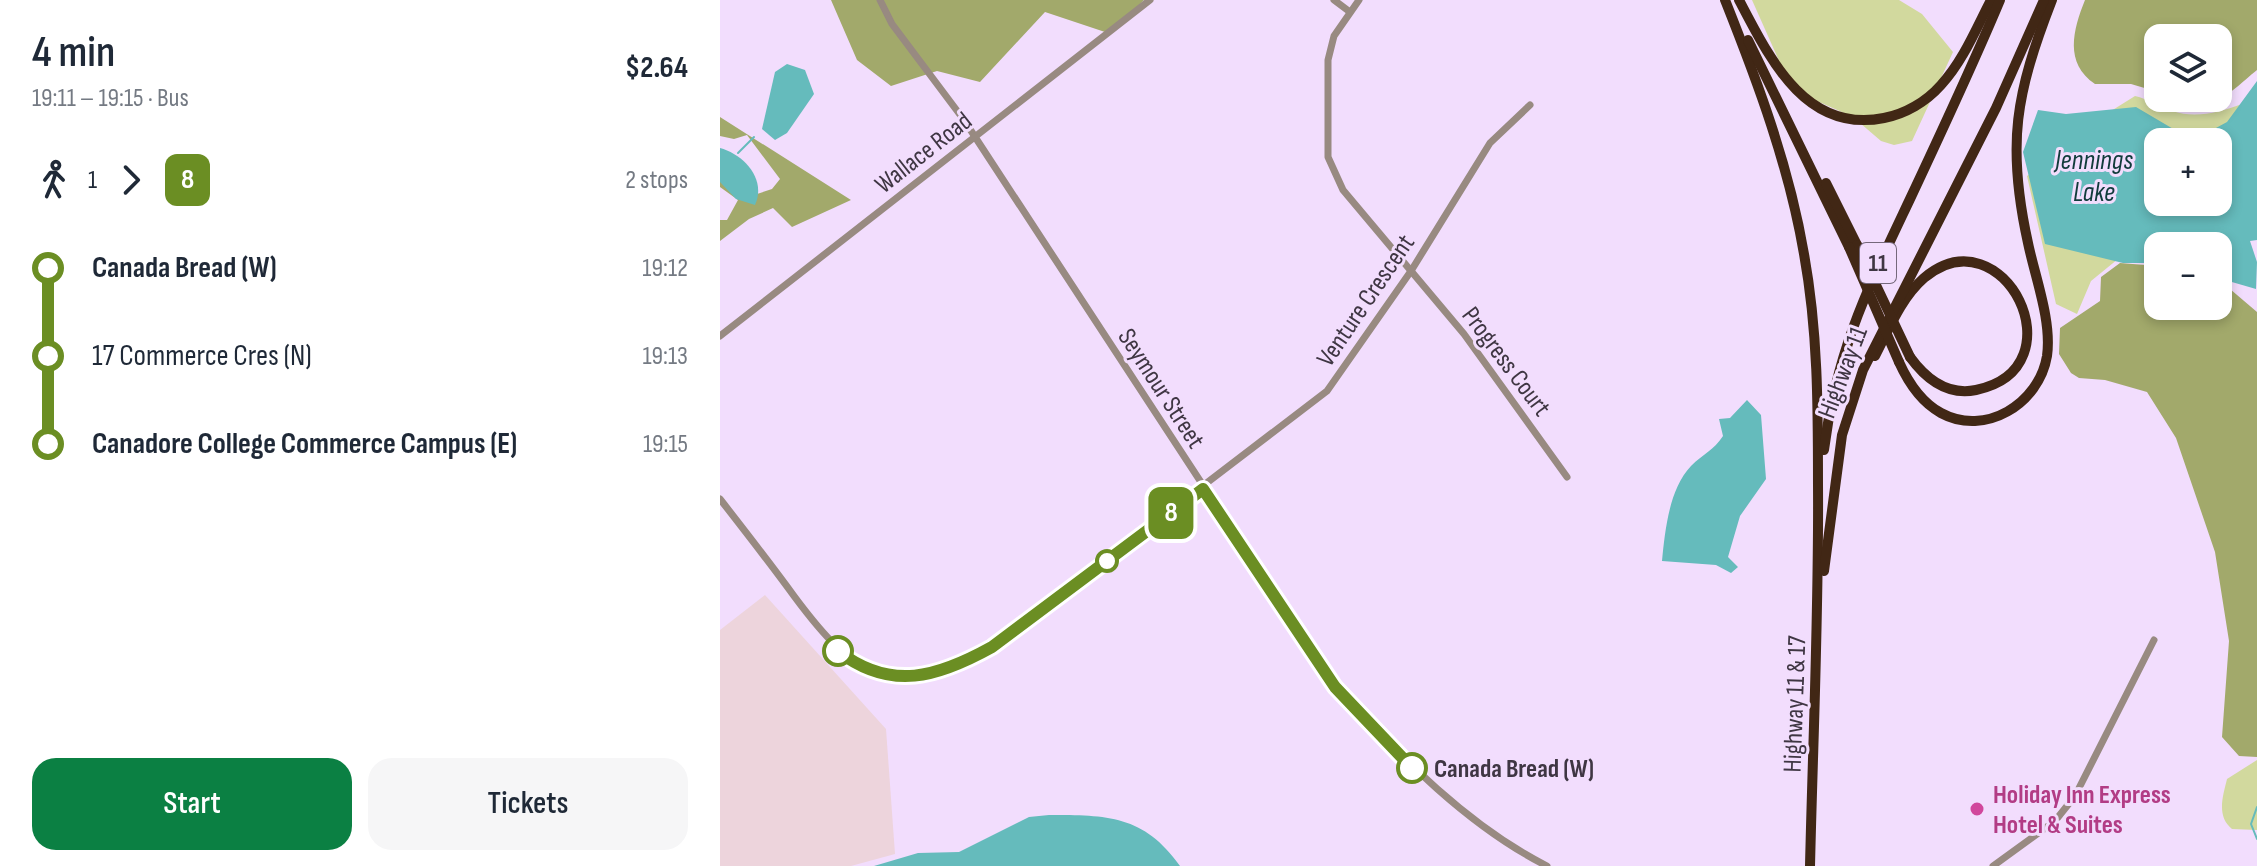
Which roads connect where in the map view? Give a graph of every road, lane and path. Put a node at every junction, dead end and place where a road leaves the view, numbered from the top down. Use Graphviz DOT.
graph roads {
  1 [pos="880,0"];
  2 [pos="1150,0"];
  3 [pos="1334,0"];
  4 [pos="1359,0"];
  5 [pos="1725,0"];
  6 [pos="1738,0"];
  7 [pos="1991,0"];
  8 [pos="2000,0"];
  9 [pos="2044,0"];
  10 [pos="2052,0"];
  11 [pos="1350,12"];
  12 [pos="1530,105"];
  13 [pos="975,137"];
  14 [pos="1853,246"];
  15 [pos="1411,271"];
  16 [pos="720,336"];
  17 [pos="1905,359"];
  18 [pos="1847,415"];
  19 [pos="1567,477"];
  20 [pos="1203,489"];
  21 [pos="720,499"];
  22 [pos="1823,544"];
  23 [pos="2154,640"];
  24 [pos="1547,866"];
  25 [pos="1810,866"];
  26 [pos="1993,866"];
  1 -- 13 [label="street, Seymour Street"];
  2 -- 13 [label="street, Wallace Road"];
  3 -- 11 [label="street"];
  4 -- 11 [label="street, Progress Court"];
  5 -- 14 [label="highway"];
  5 -- 22 [label="highway"];
  6 -- 7 [label="highway"];
  6 -- 14 [label="highway"];
  8 -- 22 [label="highway, Highway 11 / 11"];
  9 -- 18 [label="highway, Highway 11 / 11"];
  10 -- 17 [label="highway"];
  11 -- 15 [label="street, Progress Court"];
  12 -- 15 [label="street, Venture Crescent"];
  13 -- 16 [label="street, Wallace Road"];
  13 -- 20 [label="street, Seymour Street"];
  14 -- 17 [label="highway, bridge"];
  15 -- 19 [label="street, Progress Court"];
  15 -- 20 [label="street, Venture Crescent"];
  17 -- 18 [label="highway"];
  18 -- 22 [label="highway, Highway 11 / 11"];
  20 -- 21 [label="street, Venture Crescent"];
  20 -- 24 [label="street, Seymour Street"];
  22 -- 25 [label="highway, Highway 11 & 17 / 11"];
  23 -- 26 [label="street"];
}
